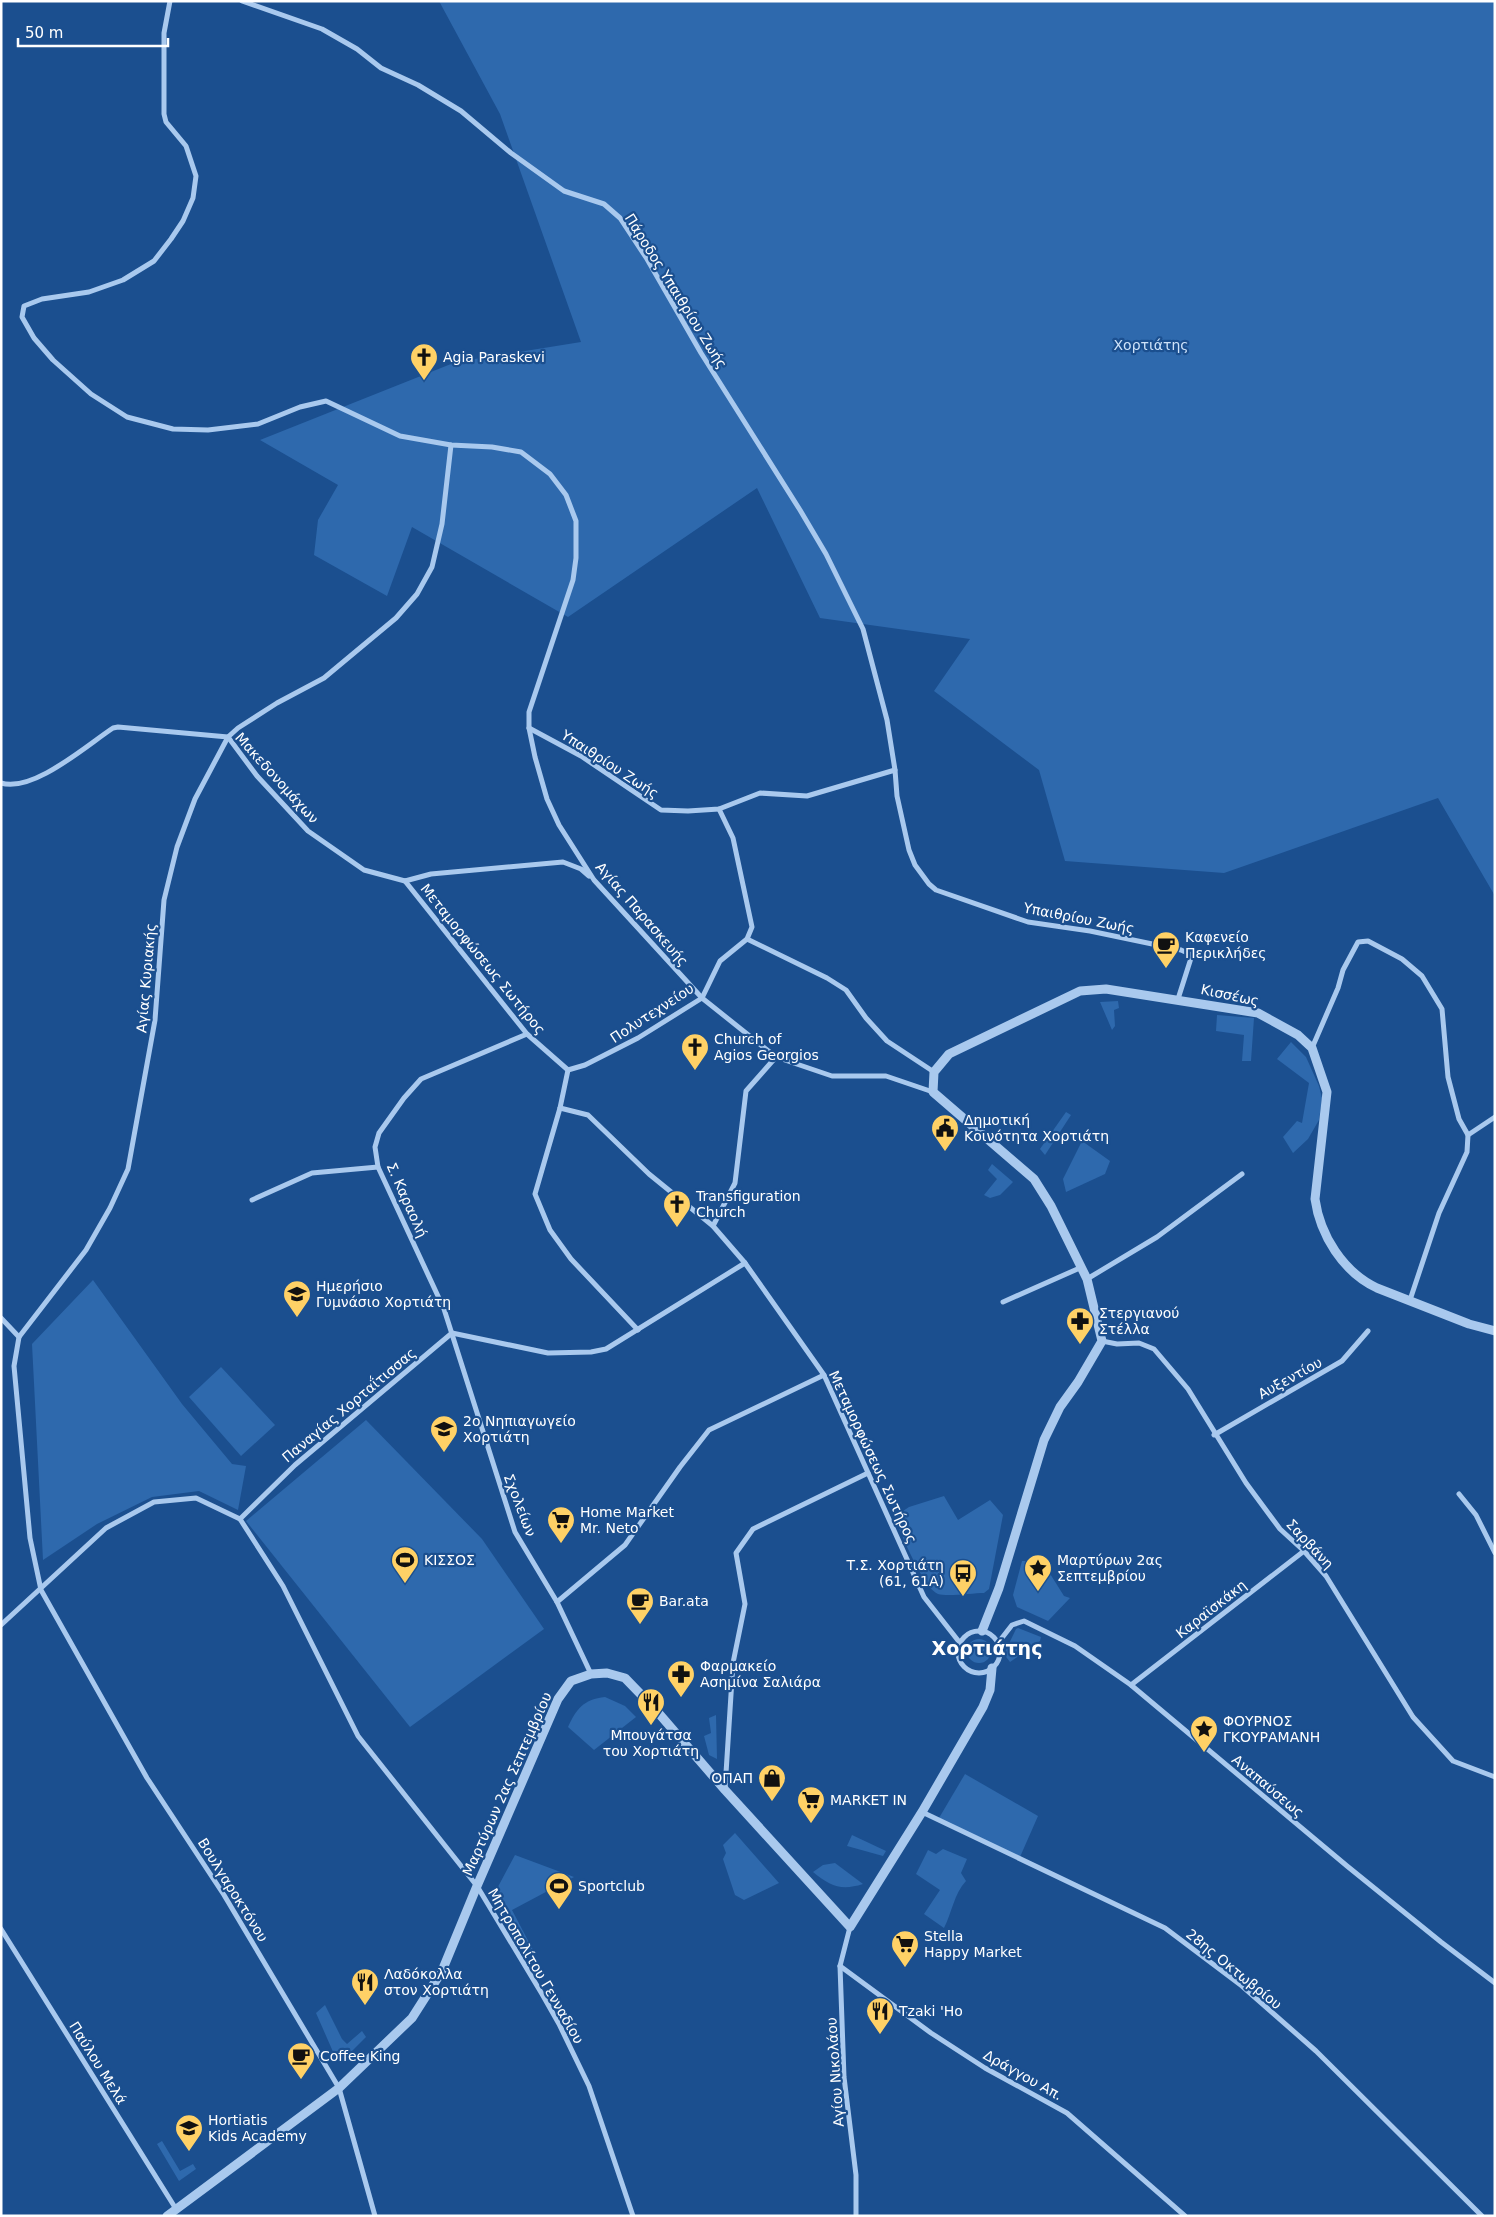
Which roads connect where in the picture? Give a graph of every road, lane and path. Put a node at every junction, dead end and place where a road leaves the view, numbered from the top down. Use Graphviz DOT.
graph roads {
  1 [pos="170,1"];
  2 [pos="242,1"];
  3 [pos="451,445"];
  4 [pos="529,728"];
  5 [pos="228,737"];
  6 [pos="895,770"];
  7 [pos="1,783"];
  8 [pos="719,809"];
  9 [pos="594,880"];
  10 [pos="405,881"];
  11 [pos="747,939"];
  12 [pos="702,998"];
  13 [pos="1178,999"];
  14 [pos="527,1034"];
  15 [pos="1312,1048"];
  16 [pos="776,1057"];
  17 [pos="568,1070"];
  18 [pos="934,1072"];
  19 [pos="933,1092"];
  20 [pos="560,1108"];
  21 [pos="1495,1117"];
  22 [pos="1468,1135"];
  23 [pos="378,1167"];
  24 [pos="1242,1174"];
  25 [pos="252,1200"];
  26 [pos="713,1226"];
  27 [pos="745,1264"];
  28 [pos="1082,1267"];
  29 [pos="1087,1279"];
  30 [pos="1410,1300"];
  31 [pos="1003,1302"];
  32 [pos="1,1318"];
  33 [pos="638,1330"];
  34 [pos="1368,1331"];
  35 [pos="1495,1332"];
  36 [pos="452,1333"];
  37 [pos="19,1337"];
  38 [pos="1102,1341"];
  39 [pos="824,1376"];
  40 [pos="1214,1435"];
  41 [pos="868,1473"];
  42 [pos="1459,1494"];
  43 [pos="240,1519"];
  44 [pos="1304,1551"];
  45 [pos="1495,1553"];
  46 [pos="41,1590"];
  47 [pos="557,1602"];
  48 [pos="1,1625"];
  49 [pos="982,1631"];
  50 [pos="960,1643"];
  51 [pos="998,1643"];
  52 [pos="992,1668"];
  53 [pos="591,1674"];
  54 [pos="1131,1685"];
  55 [pos="1494,1776"];
  56 [pos="725,1790"];
  57 [pos="922,1812"];
  58 [pos="477,1886"];
  59 [pos="850,1927"];
  60 [pos="1,1929"];
  61 [pos="840,1966"];
  62 [pos="1495,1983"];
  63 [pos="339,2088"];
  64 [pos="176,2209"];
  65 [pos="167,2216"];
  66 [pos="374,2216"];
  67 [pos="633,2216"];
  68 [pos="856,2216"];
  69 [pos="1185,2216"];
  70 [pos="1482,2216"];
  1 -- 3 [label="street, Αγίας Παρασκευής"];
  2 -- 6 [label="street, Πάροδος Υπαιθρίου Ζωής"];
  3 -- 4 [label="street, Αγίας Παρασκευής"];
  3 -- 5 [label="street, Αγίας Κυριακής"];
  4 -- 8 [label="street, Υπαιθρίου Ζωής"];
  4 -- 9 [label="street, Αγίας Παρασκευής"];
  5 -- 7 [label="street, Μακεδονομάχων"];
  5 -- 10 [label="street, Μακεδονομάχων"];
  5 -- 37 [label="street, Αγίας Κυριακής"];
  6 -- 8 [label="street, Υπαιθρίου Ζωής"];
  6 -- 13 [label="street, Υπαιθρίου Ζωής"];
  8 -- 11 [label="street"];
  9 -- 10 [label="street"];
  9 -- 12 [label="street, Αγίας Παρασκευής"];
  10 -- 14 [label="street, Μεταμορφώσεως Σωτήρος"];
  11 -- 12 [label="street, Πολυτεχνείου"];
  11 -- 18 [label="street"];
  12 -- 16 [label="street, Αγίας Παρασκευής"];
  12 -- 17 [label="street, Πολυτεχνείου"];
  13 -- 15 [label="street, Κισσέως"];
  13 -- 18 [label="street, Κισσέως"];
  14 -- 17 [label="street, Μεταμορφώσεως Σωτήρος"];
  14 -- 23 [label="street, Σ. Καραολή"];
  15 -- 22 [label="street"];
  15 -- 30 [label="street, Κισσέως"];
  16 -- 19 [label="street, Αγίας Παρασκευής"];
  16 -- 26 [label="street"];
  17 -- 20 [label="street"];
  18 -- 19 [label="street"];
  19 -- 28 [label="street"];
  20 -- 26 [label="street, Μεταμορφώσεως Σωτήρος"];
  20 -- 33 [label="street"];
  21 -- 22 [label="street"];
  22 -- 30 [label="street"];
  23 -- 25 [label="street"];
  23 -- 36 [label="street, Σ. Καραολή"];
  24 -- 29 [label="street"];
  26 -- 27 [label="street, Μεταμορφώσεως Σωτήρος"];
  27 -- 33 [label="street"];
  27 -- 39 [label="street, Μεταμορφώσεως Σωτήρος"];
  28 -- 29 [label="street"];
  28 -- 31 [label="street"];
  29 -- 38 [label="street"];
  30 -- 35 [label="street, Κισσέως"];
  32 -- 37 [label="street"];
  33 -- 36 [label="street"];
  34 -- 40 [label="street, Αυξεντίου"];
  36 -- 43 [label="street, Παναγίας Χορταΐτισσας"];
  36 -- 47 [label="street, Σχολείων"];
  37 -- 46 [label="street, Αγίας Κυριακής"];
  38 -- 40 [label="street, Σαρβάνη"];
  38 -- 49 [label="street"];
  39 -- 41 [label="street, Μεταμορφώσεως Σωτήρος"];
  39 -- 47 [label="street"];
  40 -- 44 [label="street, Σαρβάνη"];
  41 -- 50 [label="street, Μεταμορφώσεως Σωτήρος"];
  41 -- 56 [label="street"];
  42 -- 45 [label="street"];
  43 -- 46 [label="street"];
  43 -- 58 [label="street, Μητροπολίτου Γενναδίου"];
  44 -- 54 [label="street, Καραϊσκάκη"];
  44 -- 55 [label="street, Σαρβάνη"];
  46 -- 48 [label="street"];
  46 -- 63 [label="street, Βουλγαροκτόνου"];
  47 -- 53 [label="street, Σχολείων"];
  49 -- 50 [label="street"];
  49 -- 51 [label="street"];
  50 -- 52 [label="street"];
  51 -- 52 [label="street"];
  51 -- 54 [label="street, Αναπαύσεως"];
  52 -- 57 [label="street"];
  53 -- 56 [label="street, Μαρτύρων 2ας Σεπτεμβρίου"];
  53 -- 58 [label="street, Μαρτύρων 2ας Σεπτεμβρίου"];
  54 -- 62 [label="street, Αναπαύσεως"];
  56 -- 59 [label="street, Μαρτύρων 2ας Σεπτεμβρίου"];
  57 -- 59 [label="street"];
  57 -- 70 [label="street, 28ης Οκτωβρίου"];
  58 -- 63 [label="street, Μαρτύρων 2ας Σεπτεμβρίου"];
  58 -- 67 [label="street, Μητροπολίτου Γενναδίου"];
  59 -- 61 [label="street, Αγίου Νικολάου"];
  60 -- 64 [label="street, Παύλου Μελά"];
  61 -- 68 [label="street, Αγίου Νικολάου"];
  61 -- 69 [label="street, Δράγγου Απ."];
  63 -- 64 [label="street, Μαρτύρων 2ας Σεπτεμβρίου"];
  63 -- 66 [label="street, Βουλγαροκτόνου"];
  64 -- 65 [label="street, Μαρτύρων 2ας Σεπτεμβρίου"];
}
